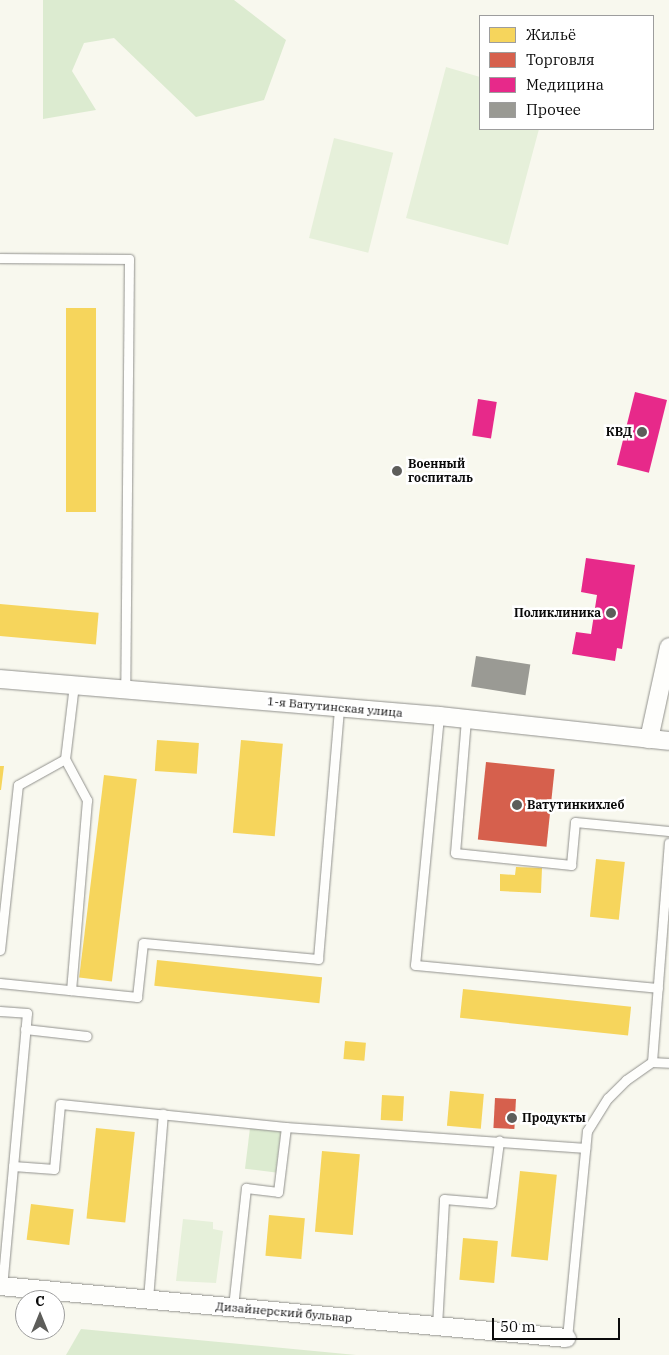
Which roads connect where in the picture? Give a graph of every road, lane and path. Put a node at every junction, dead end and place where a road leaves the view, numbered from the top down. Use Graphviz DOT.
graph roads {
  1 [pos="0,258"];
  2 [pos="669,647"];
  3 [pos="0,679"];
  4 [pos="74,685"];
  5 [pos="125,690"];
  6 [pos="339,707"];
  7 [pos="439,716"];
  8 [pos="466,719"];
  9 [pos="649,739"];
  10 [pos="669,741"];
  11 [pos="65,759"];
  12 [pos="669,831"];
  13 [pos="669,843"];
  14 [pos="0,950"];
  15 [pos="0,983"];
  16 [pos="658,988"];
  17 [pos="71,990"];
  18 [pos="0,1011"];
  19 [pos="25,1029"];
  20 [pos="87,1036"];
  21 [pos="652,1062"];
  22 [pos="669,1063"];
  23 [pos="163,1114"];
  24 [pos="286,1127"];
  25 [pos="499,1141"];
  26 [pos="585,1148"];
  27 [pos="13,1166"];
  28 [pos="1,1286"];
  29 [pos="148,1299"];
  30 [pos="233,1307"];
  31 [pos="436,1326"];
  32 [pos="567,1338"];
  1 -- 5 [label="lane"];
  2 -- 9 [label="street"];
  3 -- 4 [label="street, 1-я Ватутинская улица"];
  4 -- 5 [label="street, 1-я Ватутинская улица"];
  4 -- 11 [label="lane"];
  5 -- 6 [label="street, 1-я Ватутинская улица"];
  6 -- 7 [label="street, 1-я Ватутинская улица"];
  6 -- 17 [label="lane"];
  7 -- 8 [label="street, 1-я Ватутинская улица"];
  7 -- 16 [label="lane"];
  8 -- 9 [label="street, 1-я Ватутинская улица"];
  8 -- 12 [label="lane"];
  9 -- 10 [label="street, 1-я Ватутинская улица"];
  11 -- 14 [label="lane"];
  11 -- 17 [label="lane"];
  13 -- 16 [label="lane"];
  15 -- 17 [label="lane"];
  16 -- 21 [label="lane"];
  18 -- 19 [label="lane"];
  19 -- 20 [label="lane"];
  19 -- 27 [label="lane"];
  21 -- 22 [label="lane"];
  21 -- 26 [label="lane"];
  23 -- 24 [label="lane"];
  23 -- 27 [label="lane"];
  23 -- 29 [label="lane"];
  24 -- 25 [label="lane"];
  24 -- 30 [label="lane"];
  25 -- 26 [label="lane"];
  25 -- 31 [label="lane"];
  26 -- 32 [label="lane"];
  27 -- 28 [label="lane"];
  28 -- 29 [label="street, Дизайнерский бульвар"];
  29 -- 30 [label="street, Дизайнерский бульвар"];
  30 -- 31 [label="street, Дизайнерский бульвар"];
  31 -- 32 [label="street, Дизайнерский бульвар"];
}
